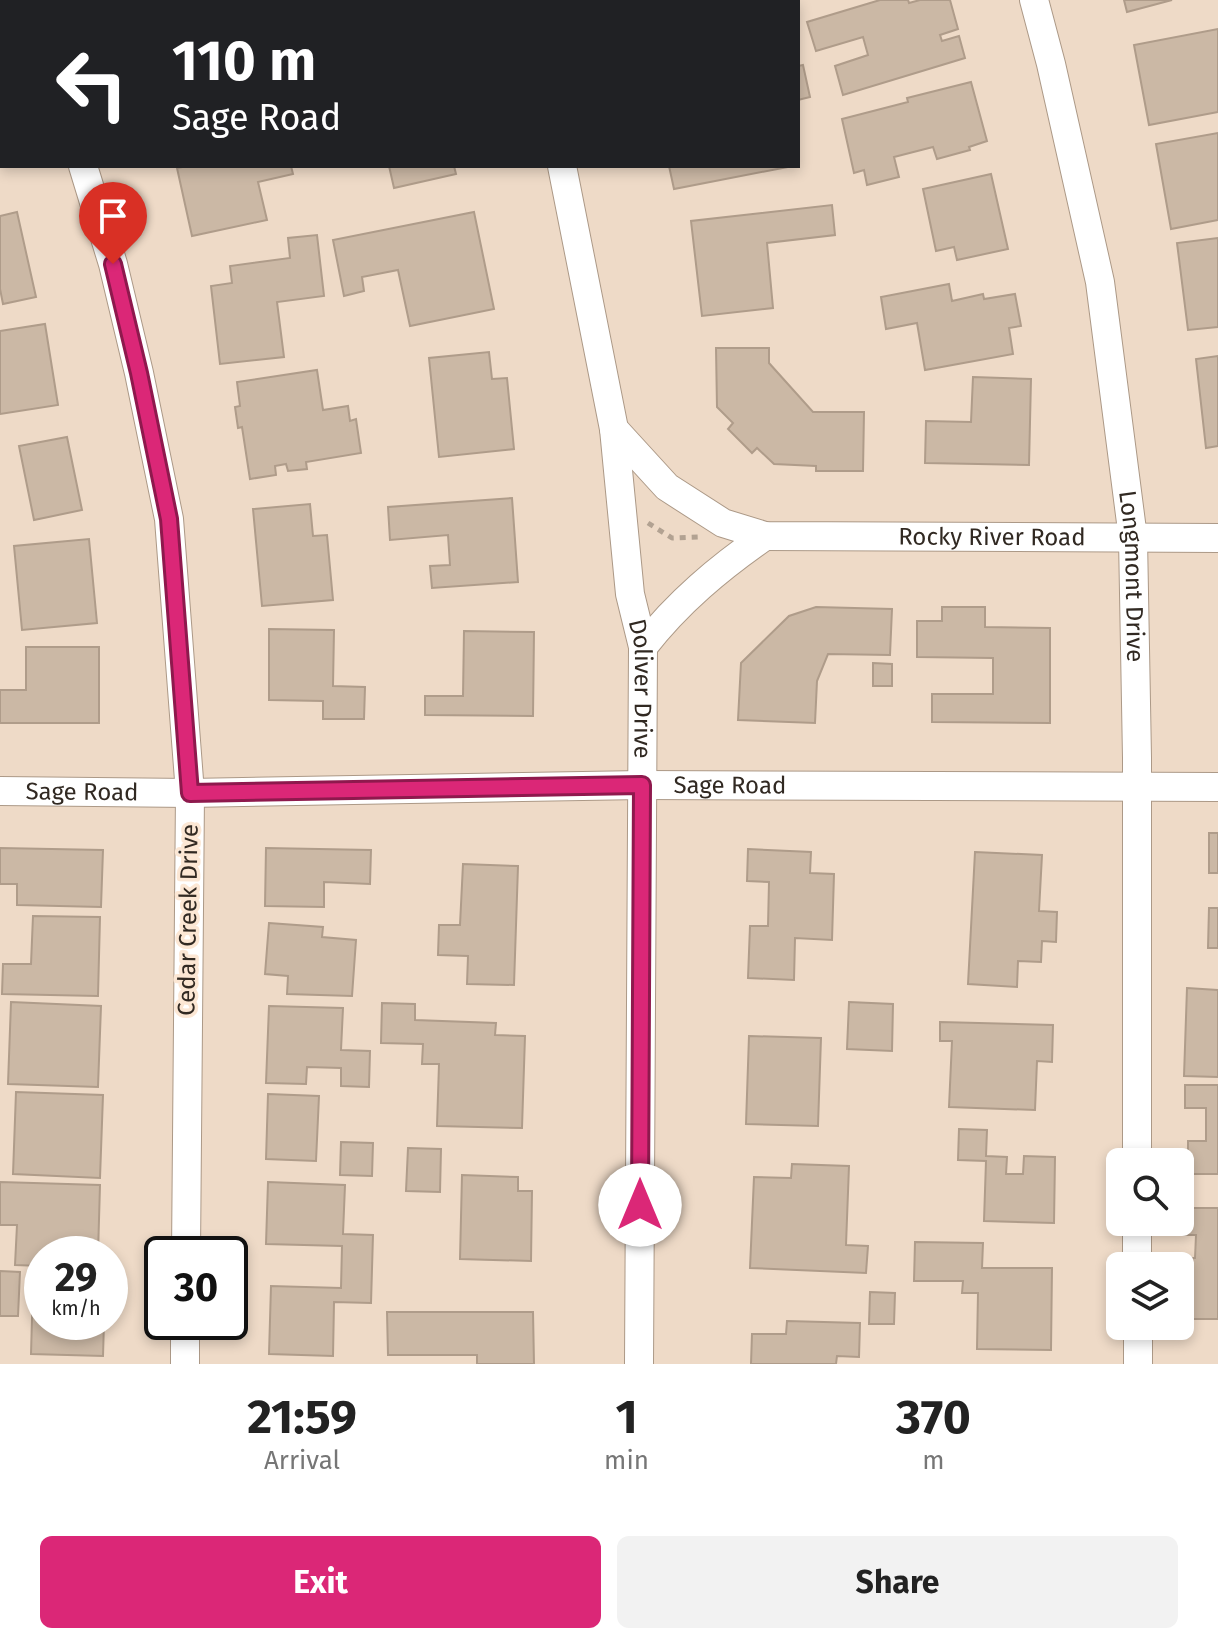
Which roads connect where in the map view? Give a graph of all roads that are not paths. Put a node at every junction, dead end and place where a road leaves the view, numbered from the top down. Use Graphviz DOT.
graph roads {
  1 [pos="1034,0"];
  2 [pos="84,168"];
  3 [pos="562,168"];
  4 [pos="614,429"];
  5 [pos="765,536"];
  6 [pos="1133,538"];
  7 [pos="1218,538"];
  8 [pos="643,647"];
  9 [pos="642,785"];
  10 [pos="1137,786"];
  11 [pos="1218,787"];
  12 [pos="0,791"];
  13 [pos="190,793"];
  14 [pos="1137,1148"];
  15 [pos="186,1236"];
  16 [pos="185,1340"];
  17 [pos="1138,1340"];
  18 [pos="185,1364"];
  19 [pos="639,1364"];
  20 [pos="1138,1364"];
  1 -- 6 [label="street, Longmont Drive"];
  2 -- 13 [label="street, Cedar Creek Drive"];
  3 -- 4 [label="street, Doliver Drive"];
  4 -- 5 [label="street, Rocky River Road"];
  4 -- 8 [label="street, Doliver Drive"];
  5 -- 6 [label="street, Rocky River Road"];
  5 -- 8 [label="street"];
  6 -- 7 [label="street, Rocky River Road"];
  6 -- 10 [label="street, Longmont Drive"];
  8 -- 9 [label="street, Doliver Drive"];
  9 -- 10 [label="street, Sage Road"];
  9 -- 13 [label="street, Sage Road"];
  9 -- 19 [label="street, Doliver Drive"];
  10 -- 11 [label="street, Sage Road"];
  10 -- 14 [label="street, Longmont Drive"];
  12 -- 13 [label="street, Sage Road"];
  13 -- 15 [label="street, Cedar Creek Drive"];
  16 -- 18 [label="street"];
  17 -- 20 [label="street"];
}
